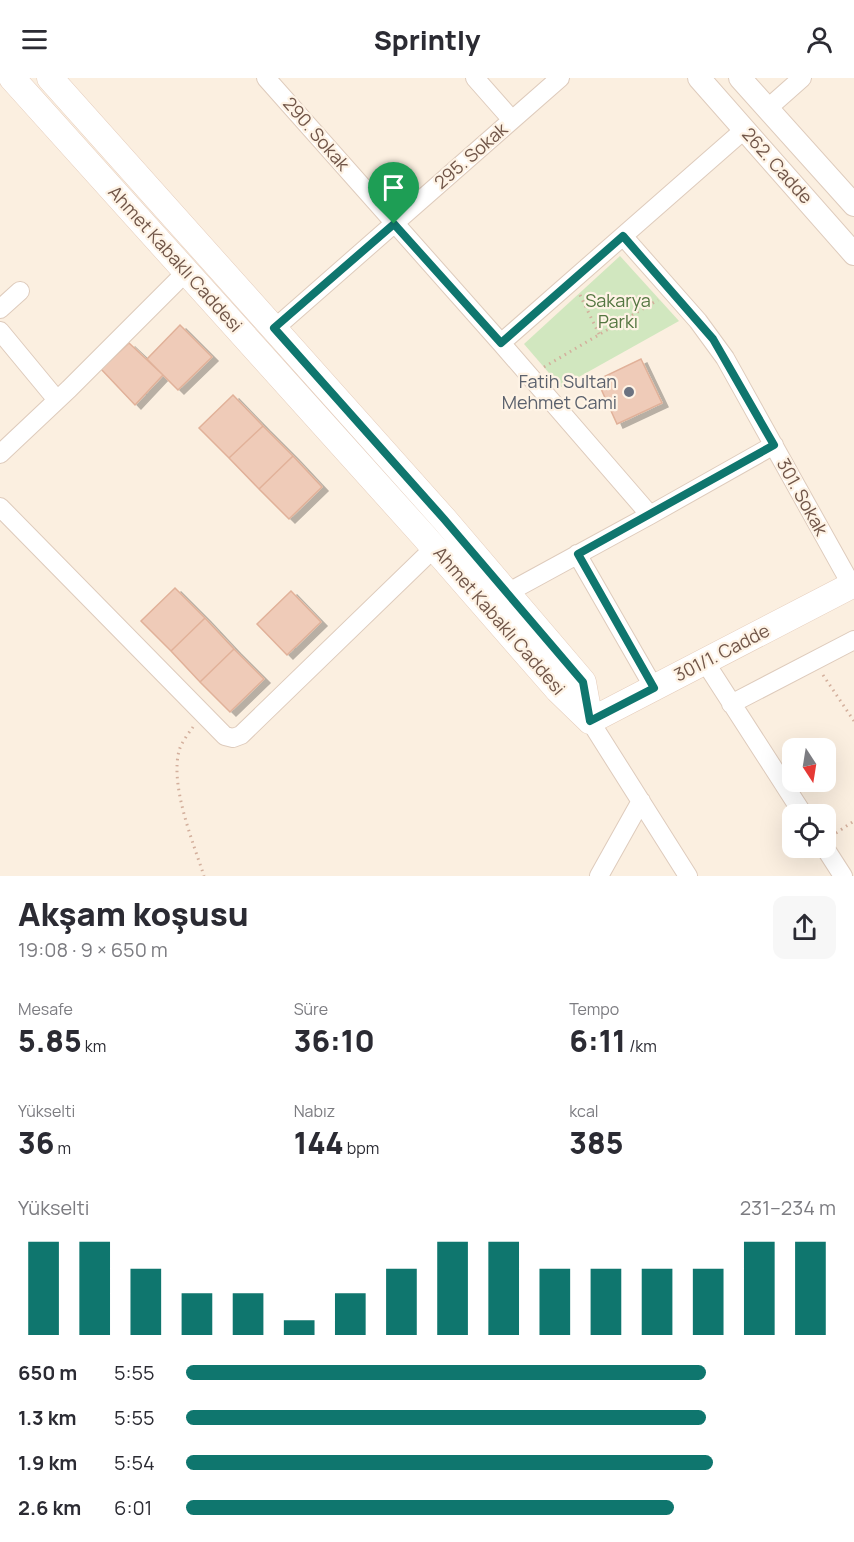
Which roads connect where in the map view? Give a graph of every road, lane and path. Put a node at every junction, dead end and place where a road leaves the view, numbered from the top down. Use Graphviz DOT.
graph roads {
  1 [pos="12,78"];
  2 [pos="50,78"];
  3 [pos="266,78"];
  4 [pos="475,78"];
  5 [pos="560,78"];
  6 [pos="699,78"];
  7 [pos="740,78"];
  8 [pos="802,78"];
  9 [pos="767,108"];
  10 [pos="512,120"];
  11 [pos="745,129"];
  12 [pos="854,205"];
  13 [pos="394,224"];
  14 [pos="623,236"];
  15 [pos="854,254"];
  16 [pos="186,272"];
  17 [pos="572,280"];
  18 [pos="20,291"];
  19 [pos="672,291"];
  20 [pos="0,309"];
  21 [pos="274,328"];
  22 [pos="0,332"];
  23 [pos="599,334"];
  24 [pos="501,343"];
  25 [pos="529,375"];
  26 [pos="57,400"];
  27 [pos="774,445"];
  28 [pos="0,454"];
  29 [pos="0,507"];
  30 [pos="650,516"];
  31 [pos="434,548"];
  32 [pos="578,554"];
  33 [pos="853,585"];
  34 [pos="507,592"];
  35 [pos="854,640"];
  36 [pos="814,661"];
  37 [pos="705,662"];
  38 [pos="654,688"];
  39 [pos="731,704"];
  40 [pos="202,712"];
  41 [pos="590,721"];
  42 [pos="854,722"];
  43 [pos="640,801"];
  44 [pos="796,804"];
  45 [pos="854,821"];
  46 [pos="836,836"];
  47 [pos="836,858"];
  48 [pos="204,876"];
  49 [pos="599,876"];
  50 [pos="688,876"];
  51 [pos="843,876"];
  1 -- 16 [label="main road, Ahmet Kabaklı Caddesi"];
  2 -- 21 [label="main road, Ahmet Kabaklı Caddesi"];
  3 -- 13 [label="street, 290. Sokak"];
  4 -- 10 [label="street"];
  5 -- 10 [label="street, 295. Sokak"];
  6 -- 11 [label="street, 262. Cadde"];
  7 -- 9 [label="street, 262. Cadde"];
  8 -- 9 [label="street"];
  9 -- 12 [label="street, 262. Cadde"];
  10 -- 13 [label="street, 295. Sokak"];
  11 -- 14 [label="street"];
  11 -- 15 [label="street, 262. Cadde"];
  13 -- 21 [label="street, 295. Sokak"];
  13 -- 24 [label="street, 290. Sokak"];
  14 -- 17 [label="street"];
  14 -- 19 [label="street, 301. Sokak"];
  16 -- 26 [label="street"];
  16 -- 31 [label="main road, Ahmet Kabaklı Caddesi"];
  17 -- 23 [label="path"];
  17 -- 24 [label="street"];
  18 -- 20 [label="street"];
  19 -- 23 [label="path"];
  19 -- 27 [label="street, 301. Sokak"];
  21 -- 34 [label="main road, Ahmet Kabaklı Caddesi"];
  22 -- 26 [label="street"];
  23 -- 25 [label="path"];
  24 -- 25 [label="street, 290. Sokak"];
  25 -- 30 [label="street, 290. Sokak"];
  26 -- 28 [label="street"];
  27 -- 30 [label="street"];
  27 -- 33 [label="street, 301. Sokak"];
  29 -- 40 [label="street"];
  30 -- 32 [label="street"];
  31 -- 40 [label="street"];
  31 -- 41 [label="main road, Ahmet Kabaklı Caddesi"];
  32 -- 34 [label="street"];
  32 -- 38 [label="street"];
  33 -- 37 [label="main road, 301/1. Cadde"];
  34 -- 41 [label="main road, Ahmet Kabaklı Caddesi"];
  35 -- 36 [label="street"];
  36 -- 39 [label="street"];
  36 -- 42 [label="path"];
  37 -- 38 [label="main road, 301/1. Cadde"];
  37 -- 39 [label="street"];
  38 -- 41 [label="main road, 301/1. Cadde"];
  39 -- 44 [label="street"];
  40 -- 48 [label="path"];
  41 -- 43 [label="street"];
  43 -- 49 [label="street"];
  43 -- 50 [label="street"];
  45 -- 46 [label="path"];
  47 -- 51 [label="street"];
}
